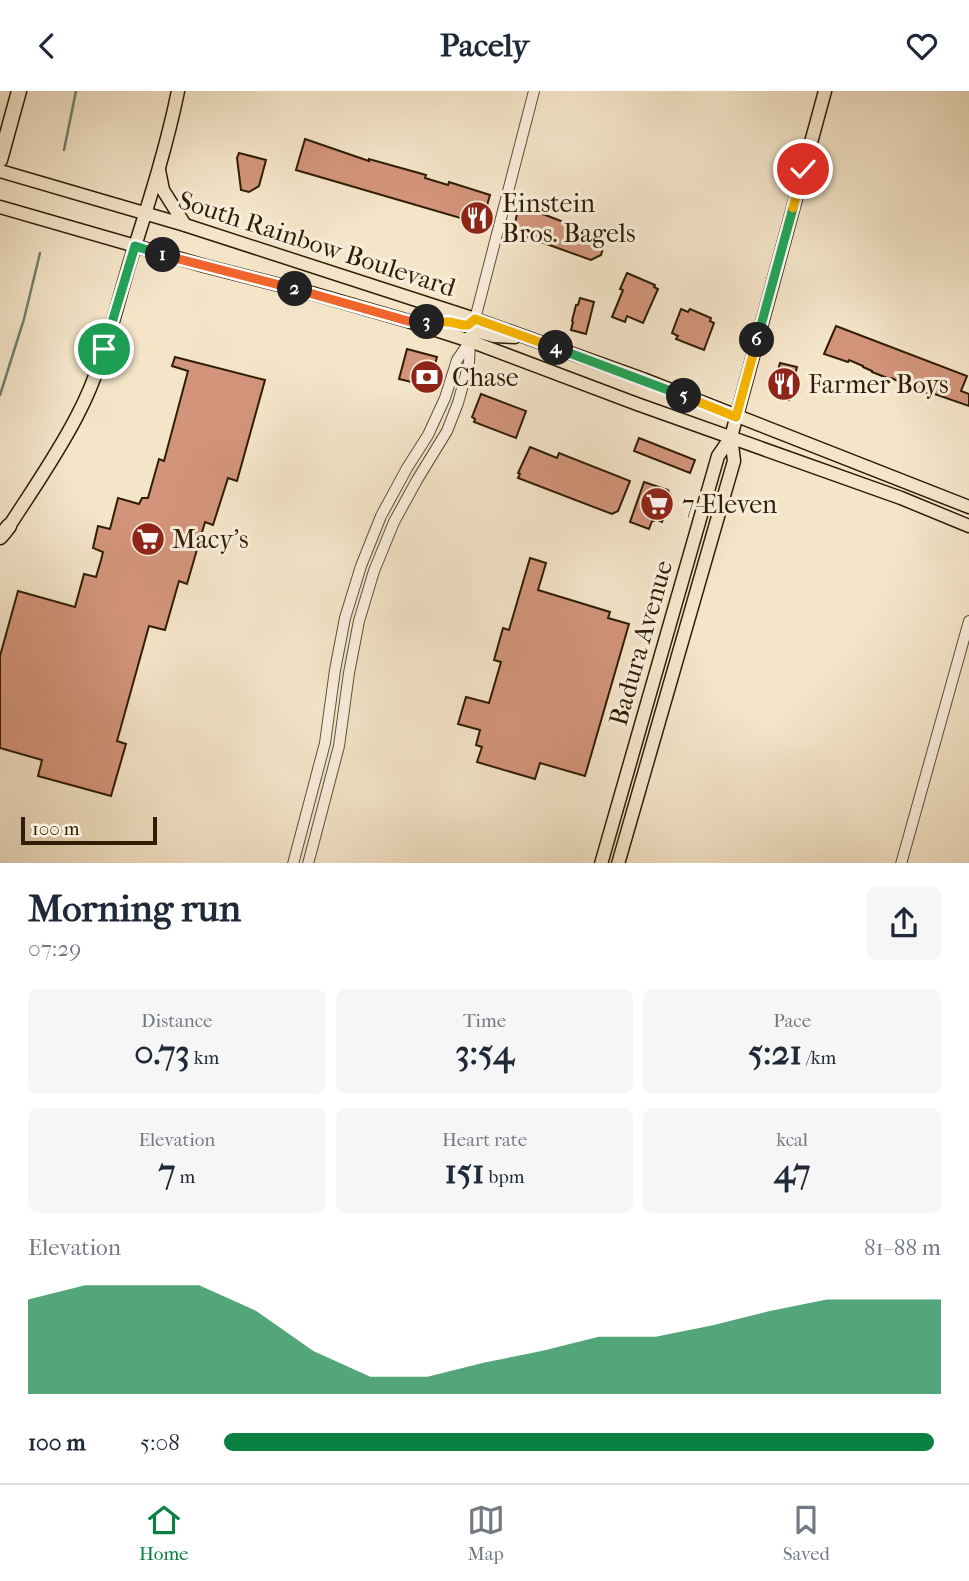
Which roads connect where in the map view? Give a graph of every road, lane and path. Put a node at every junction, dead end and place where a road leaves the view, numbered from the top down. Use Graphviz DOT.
graph roads {
  1 [pos="19,91"];
  2 [pos="178,91"];
  3 [pos="534,91"];
  4 [pos="825,91"];
  5 [pos="0,160"];
  6 [pos="159,167"];
  7 [pos="0,171"];
  8 [pos="0,207"];
  9 [pos="145,214"];
  10 [pos="185,225"];
  11 [pos="135,246"];
  12 [pos="475,319"];
  13 [pos="408,321"];
  14 [pos="526,337"];
  15 [pos="470,341"];
  16 [pos="736,417"];
  17 [pos="731,437"];
  18 [pos="919,505"];
  19 [pos="969,507"];
  20 [pos="969,517"];
  21 [pos="969,526"];
  22 [pos="3,534"];
  23 [pos="682,580"];
  24 [pos="698,585"];
  25 [pos="969,621"];
  26 [pos="293,863"];
  27 [pos="308,863"];
  28 [pos="601,863"];
  29 [pos="618,863"];
  30 [pos="901,863"];
  1 -- 5 [label="highway"];
  2 -- 6 [label="main road"];
  3 -- 12 [label="street"];
  4 -- 16 [label="main road, Badura Avenue"];
  6 -- 9 [label="main road"];
  6 -- 10 [label="main road"];
  7 -- 9 [label="main road, South Rainbow Boulevard"];
  8 -- 11 [label="main road, South Rainbow Boulevard"];
  9 -- 10 [label="main road, South Rainbow Boulevard"];
  9 -- 11 [label="main road"];
  10 -- 12 [label="main road, South Rainbow Boulevard"];
  11 -- 13 [label="main road, South Rainbow Boulevard"];
  11 -- 22 [label="main road"];
  12 -- 13 [label="main road"];
  12 -- 14 [label="main road, South Rainbow Boulevard"];
  13 -- 15 [label="main road, South Rainbow Boulevard"];
  14 -- 15 [label="main road"];
  14 -- 16 [label="main road, South Rainbow Boulevard"];
  15 -- 17 [label="main road, South Rainbow Boulevard"];
  15 -- 26 [label="street"];
  15 -- 27 [label="street"];
  16 -- 17 [label="main road, Badura Avenue"];
  16 -- 19 [label="main road, South Rainbow Boulevard"];
  17 -- 18 [label="main road, South Rainbow Boulevard"];
  17 -- 23 [label="main road, Badura Avenue"];
  17 -- 24 [label="main road, Badura Avenue"];
  18 -- 20 [label="main road"];
  18 -- 21 [label="main road, South Rainbow Boulevard"];
  23 -- 24 [label="main road"];
  23 -- 28 [label="main road, Badura Avenue"];
  24 -- 29 [label="main road, Badura Avenue"];
  25 -- 30 [label="street"];
}
